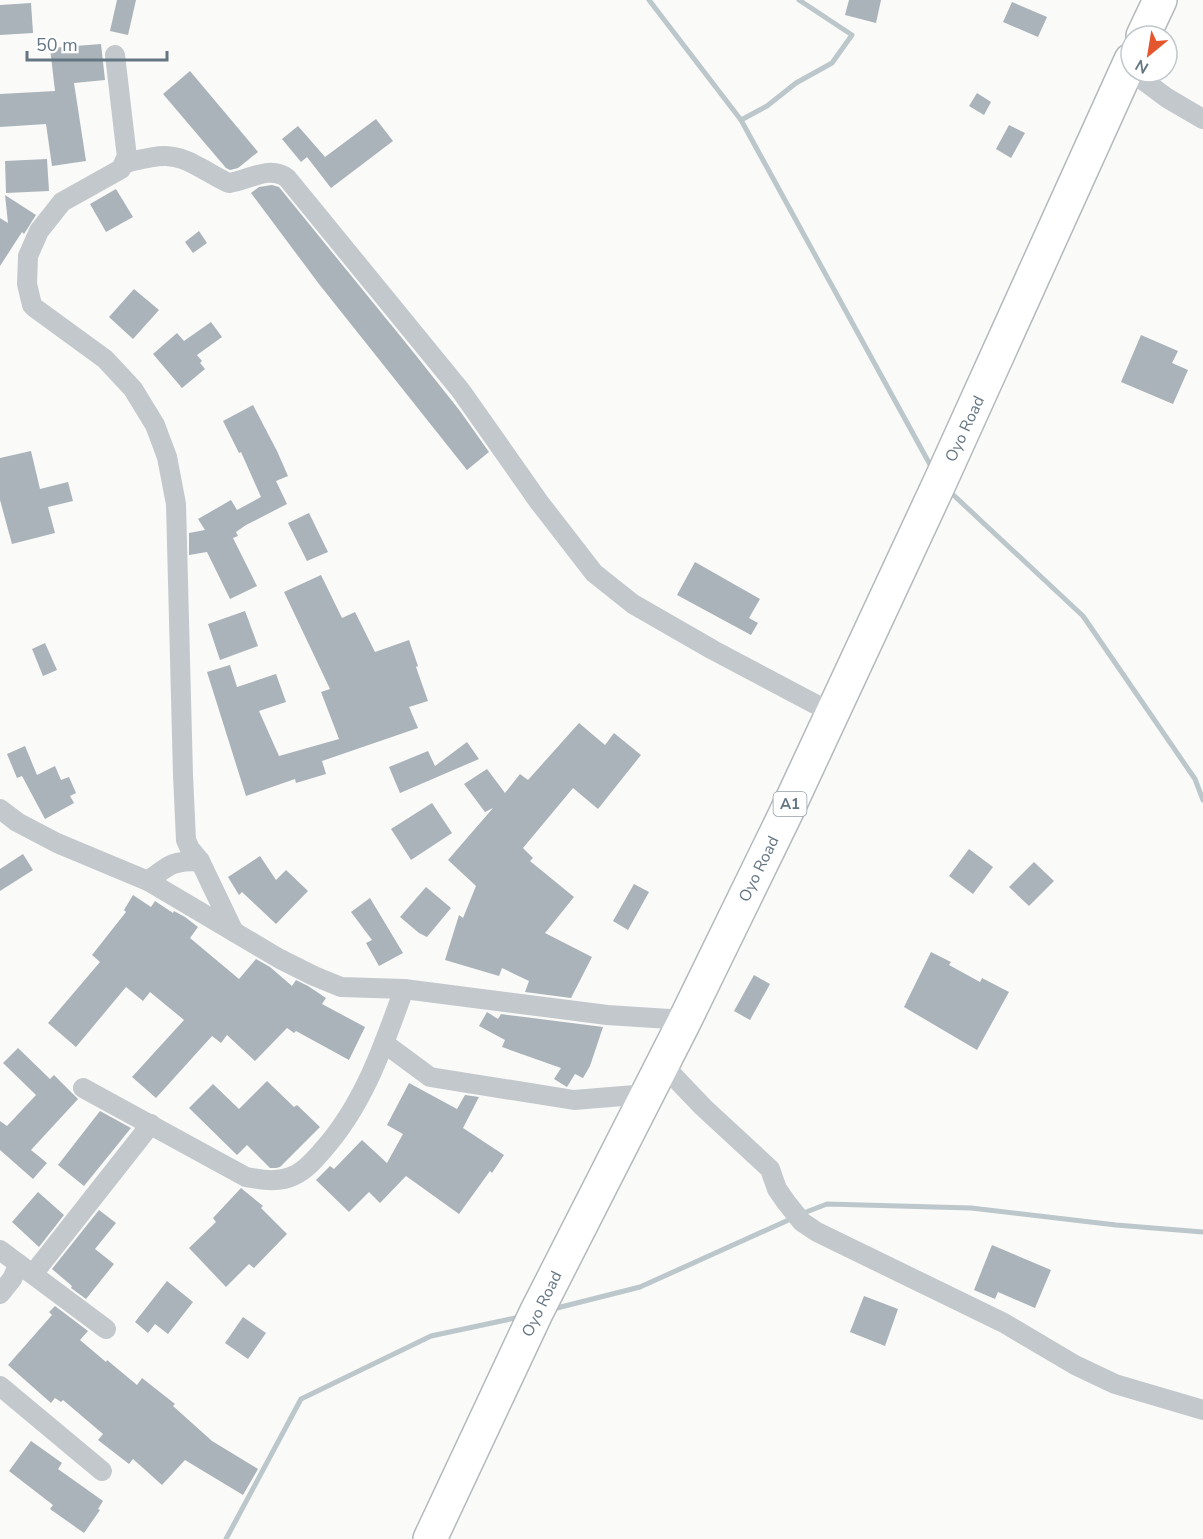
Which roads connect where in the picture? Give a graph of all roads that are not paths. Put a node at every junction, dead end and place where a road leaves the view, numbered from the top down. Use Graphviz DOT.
graph roads {
  1 [pos="1160,0"];
  2 [pos="1149,24"];
  3 [pos="115,56"];
  4 [pos="1123,84"];
  5 [pos="1150,84"];
  6 [pos="1203,119"];
  7 [pos="125,163"];
  8 [pos="832,712"];
  9 [pos="0,809"];
  10 [pos="200,861"];
  11 [pos="148,881"];
  12 [pos="234,932"];
  13 [pos="404,990"];
  14 [pos="685,1020"];
  15 [pos="384,1043"];
  16 [pos="662,1064"];
  17 [pos="83,1088"];
  18 [pos="647,1094"];
  19 [pos="151,1124"];
  20 [pos="0,1250"];
  21 [pos="26,1269"];
  22 [pos="0,1294"];
  23 [pos="106,1329"];
  24 [pos="0,1386"];
  25 [pos="1203,1410"];
  26 [pos="102,1471"];
  27 [pos="430,1539"];
  1 -- 2 [label="highway"];
  3 -- 7 [label="street"];
  4 -- 8 [label="highway, Oyo Road / A1"];
  5 -- 6 [label="street"];
  7 -- 8 [label="street"];
  7 -- 10 [label="street"];
  8 -- 14 [label="highway, Oyo Road / A1"];
  9 -- 11 [label="street"];
  10 -- 11 [label="street"];
  10 -- 12 [label="street"];
  11 -- 12 [label="street"];
  12 -- 13 [label="street"];
  13 -- 14 [label="street"];
  13 -- 15 [label="street"];
  14 -- 16 [label="highway, Oyo Road / A1"];
  15 -- 18 [label="street"];
  15 -- 19 [label="street"];
  16 -- 18 [label="highway, Oyo Road / A1"];
  16 -- 25 [label="street"];
  17 -- 19 [label="street"];
  18 -- 27 [label="highway, Oyo Road / A1"];
  19 -- 21 [label="street"];
  20 -- 21 [label="street"];
  21 -- 22 [label="street"];
  21 -- 23 [label="street"];
  24 -- 26 [label="street"];
}
